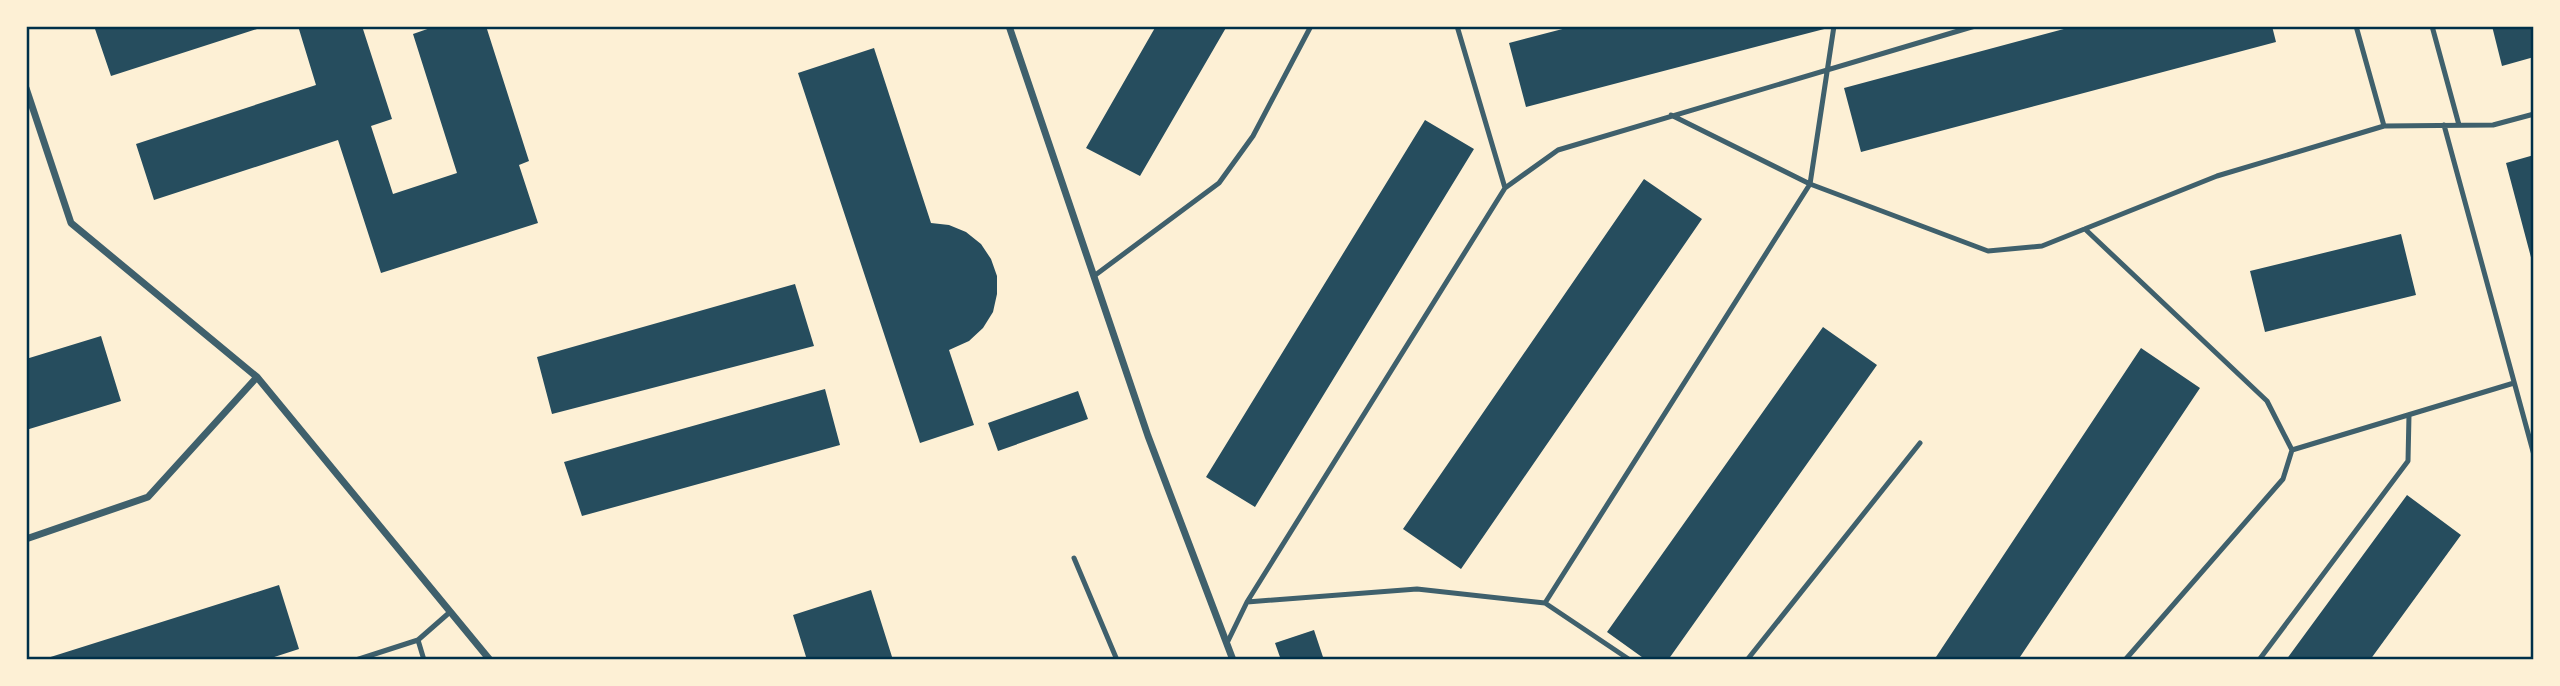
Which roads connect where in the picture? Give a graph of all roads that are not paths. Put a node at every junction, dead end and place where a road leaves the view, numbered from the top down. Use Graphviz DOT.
graph roads {
  1 [pos="1009,26"];
  2 [pos="1311,26"];
  3 [pos="1457,26"];
  4 [pos="1834,26"];
  5 [pos="1975,26"];
  6 [pos="2356,26"];
  7 [pos="2432,26"];
  8 [pos="1829,68"];
  9 [pos="26,88"];
  10 [pos="2534,114"];
  11 [pos="1670,115"];
  12 [pos="2444,125"];
  13 [pos="2459,125"];
  14 [pos="2384,126"];
  15 [pos="1810,184"];
  16 [pos="1505,188"];
  17 [pos="2085,229"];
  18 [pos="1094,276"];
  19 [pos="257,377"];
  20 [pos="2514,383"];
  21 [pos="2409,415"];
  22 [pos="1920,443"];
  23 [pos="2292,450"];
  24 [pos="2534,455"];
  25 [pos="26,539"];
  26 [pos="1074,558"];
  27 [pos="1247,602"];
  28 [pos="1545,604"];
  29 [pos="450,612"];
  30 [pos="418,640"];
  31 [pos="1228,641"];
  32 [pos="356,660"];
  33 [pos="424,660"];
  34 [pos="490,660"];
  35 [pos="1117,660"];
  36 [pos="1233,660"];
  37 [pos="1630,660"];
  38 [pos="1747,660"];
  39 [pos="2125,660"];
  40 [pos="2259,660"];
  1 -- 18 [label="street"];
  2 -- 18 [label="lane"];
  3 -- 16 [label="lane"];
  4 -- 8 [label="lane"];
  5 -- 8 [label="lane"];
  6 -- 14 [label="lane"];
  7 -- 13 [label="lane"];
  8 -- 11 [label="lane"];
  8 -- 15 [label="lane"];
  9 -- 19 [label="street"];
  10 -- 13 [label="lane"];
  11 -- 15 [label="lane"];
  11 -- 16 [label="lane"];
  12 -- 13 [label="lane"];
  12 -- 14 [label="lane"];
  12 -- 20 [label="lane"];
  14 -- 17 [label="lane"];
  15 -- 17 [label="lane"];
  15 -- 28 [label="lane"];
  16 -- 27 [label="lane"];
  17 -- 23 [label="lane"];
  18 -- 31 [label="street"];
  19 -- 25 [label="street"];
  19 -- 29 [label="street"];
  20 -- 21 [label="lane"];
  20 -- 24 [label="lane"];
  21 -- 23 [label="lane"];
  21 -- 40 [label="lane"];
  22 -- 38 [label="lane"];
  23 -- 39 [label="lane"];
  26 -- 35 [label="lane"];
  27 -- 28 [label="lane"];
  27 -- 31 [label="lane"];
  28 -- 37 [label="lane"];
  29 -- 30 [label="lane"];
  29 -- 34 [label="street"];
  30 -- 32 [label="lane"];
  30 -- 33 [label="lane"];
  31 -- 36 [label="street"];
}
